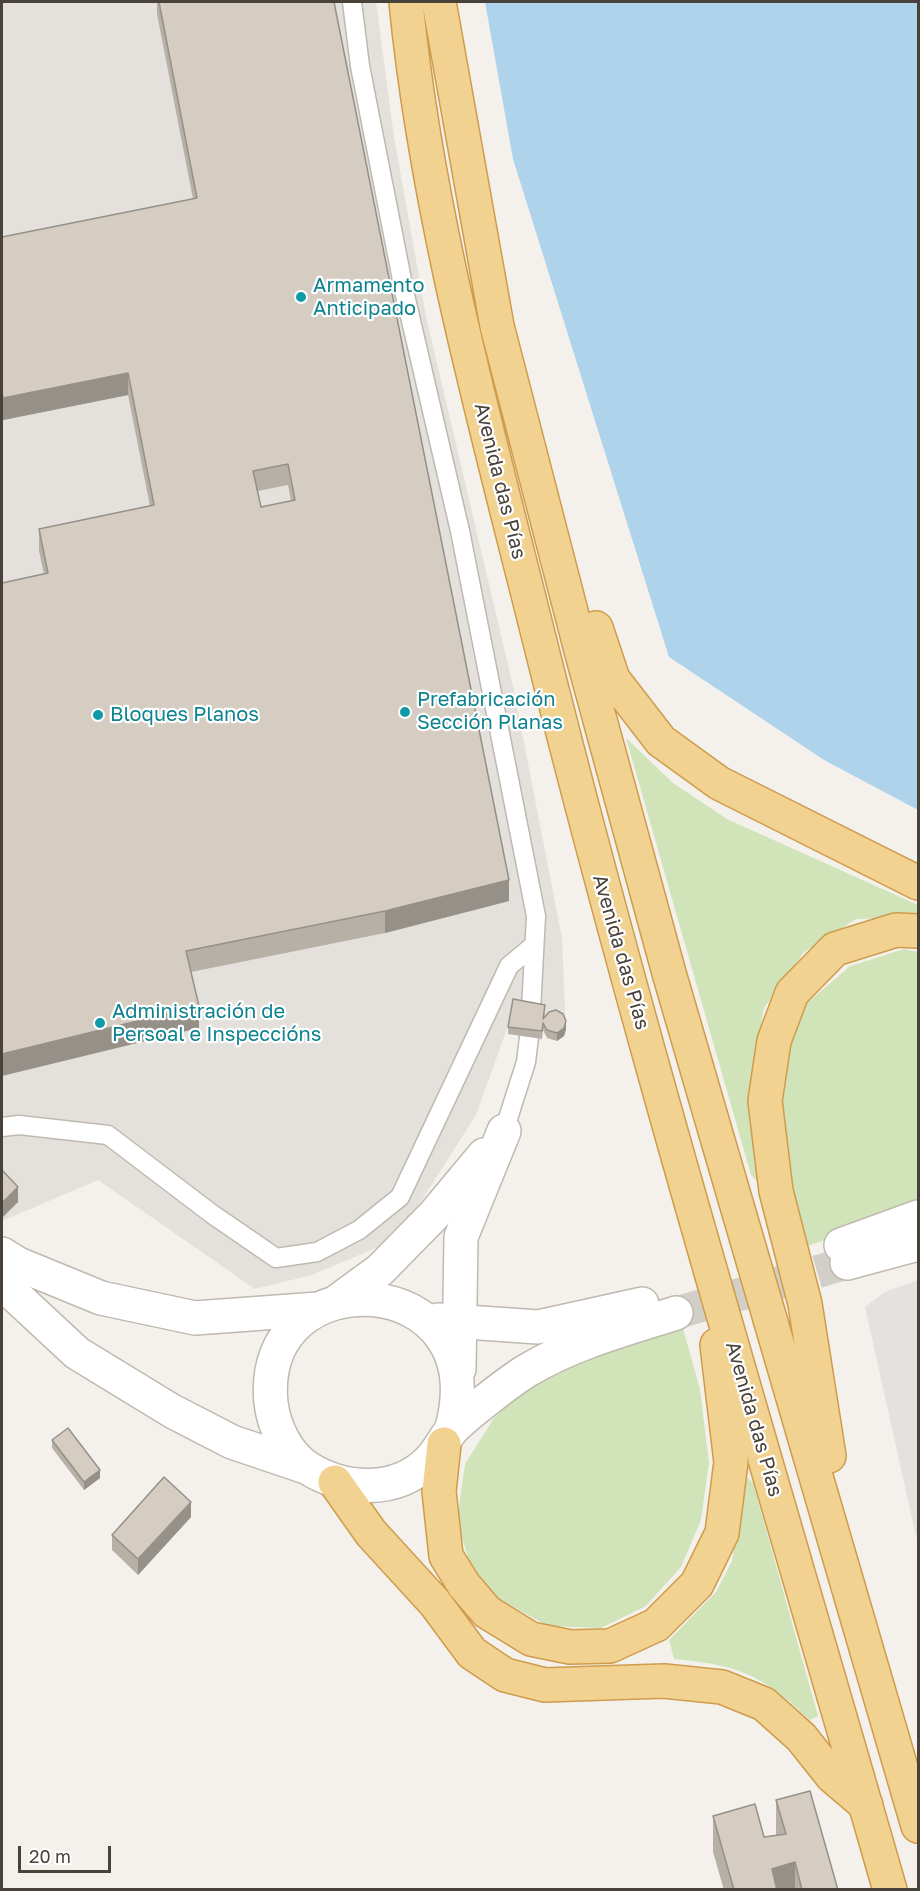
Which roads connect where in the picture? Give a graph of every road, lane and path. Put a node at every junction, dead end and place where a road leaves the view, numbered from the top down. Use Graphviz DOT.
graph roads {
  1 [pos="352,2"];
  2 [pos="406,2"];
  3 [pos="439,2"];
  4 [pos="497,326"];
  5 [pos="918,883"];
  6 [pos="918,932"];
  7 [pos="534,945"];
  8 [pos="531,1010"];
  9 [pos="529,1037"];
  10 [pos="2,1127"];
  11 [pos="504,1131"];
  12 [pos="918,1216"];
  13 [pos="918,1244"];
  14 [pos="2,1254"];
  15 [pos="709,1263"];
  16 [pos="2,1279"];
  17 [pos="328,1305"];
  18 [pos="425,1319"];
  19 [pos="461,1322"];
  20 [pos="458,1382"];
  21 [pos="447,1437"];
  22 [pos="306,1467"];
  23 [pos="335,1482"];
  24 [pos="849,1585"];
  25 [pos="866,1805"];
  26 [pos="918,1826"];
  27 [pos="890,1890"];
  1 -- 7 [label="lane"];
  2 -- 15 [label="highway, Avenida das Pías"];
  3 -- 4 [label="highway, Avenida das Pías"];
  4 -- 5 [label="highway"];
  4 -- 24 [label="highway, Avenida das Pías"];
  6 -- 24 [label="highway"];
  7 -- 8 [label="lane"];
  7 -- 10 [label="lane"];
  9 -- 11 [label="lane"];
  11 -- 17 [label="street"];
  11 -- 19 [label="street"];
  12 -- 13 [label="street"];
  14 -- 17 [label="street"];
  15 -- 21 [label="highway"];
  15 -- 25 [label="highway, Avenida das Pías"];
  16 -- 22 [label="street"];
  17 -- 18 [label="street"];
  17 -- 22 [label="street"];
  18 -- 19 [label="street"];
  18 -- 20 [label="street"];
  19 -- 20 [label="street"];
  19 -- 21 [label="street"];
  20 -- 21 [label="street"];
  21 -- 23 [label="street"];
  22 -- 23 [label="street"];
  23 -- 25 [label="highway"];
  24 -- 26 [label="highway, Avenida das Pías"];
  25 -- 27 [label="highway, Avenida das Pías"];
}
